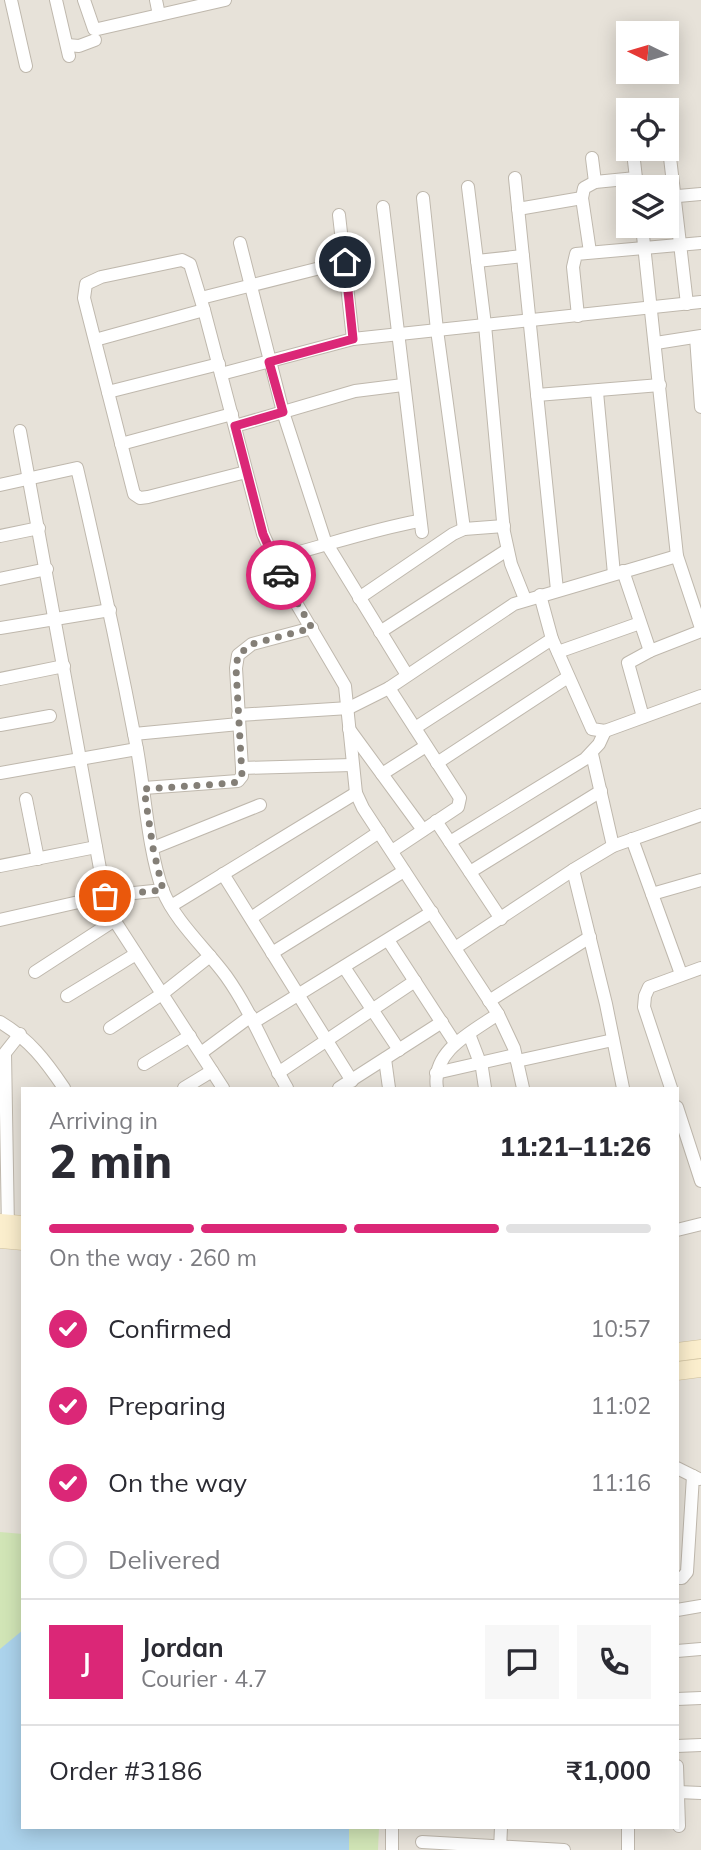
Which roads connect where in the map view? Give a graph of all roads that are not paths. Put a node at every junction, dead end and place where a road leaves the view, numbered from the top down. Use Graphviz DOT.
graph roads {
  1 [pos="11,0"];
  2 [pos="56,0"];
  3 [pos="84,0"];
  4 [pos="156,0"];
  5 [pos="225,0"];
  6 [pos="159,15"];
  7 [pos="95,40"];
  8 [pos="26,66"];
  9 [pos="592,158"];
  10 [pos="515,178"];
  11 [pos="595,182"];
  12 [pos="616,183"];
  13 [pos="468,187"];
  14 [pos="701,194"];
  15 [pos="679,196"];
  16 [pos="423,198"];
  17 [pos="582,198"];
  18 [pos="383,207"];
  19 [pos="518,209"];
  20 [pos="339,215"];
  21 [pos="644,238"];
  22 [pos="679,238"];
  23 [pos="240,243"];
  24 [pos="701,243"];
  25 [pos="680,245"];
  26 [pos="645,248"];
  27 [pos="590,252"];
  28 [pos="523,256"];
  29 [pos="477,261"];
  30 [pos="345,262"];
  31 [pos="250,285"];
  32 [pos="701,302"];
  33 [pos="202,304"];
  34 [pos="687,304"];
  35 [pos="652,308"];
  36 [pos="578,316"];
  37 [pos="529,320"];
  38 [pos="485,325"];
  39 [pos="437,330"];
  40 [pos="398,334"];
  41 [pos="699,337"];
  42 [pos="353,339"];
  43 [pos="95,340"];
  44 [pos="656,343"];
  45 [pos="269,362"];
  46 [pos="220,369"];
  47 [pos="403,385"];
  48 [pos="660,385"];
  49 [pos="108,392"];
  50 [pos="597,392"];
  51 [pos="537,395"];
  52 [pos="701,407"];
  53 [pos="283,412"];
  54 [pos="233,420"];
  55 [pos="20,431"];
  56 [pos="121,444"];
  57 [pos="246,471"];
  58 [pos="30,479"];
  59 [pos="0,485"];
  60 [pos="504,526"];
  61 [pos="39,528"];
  62 [pos="464,529"];
  63 [pos="0,536"];
  64 [pos="327,545"];
  65 [pos="507,550"];
  66 [pos="677,556"];
  67 [pos="273,559"];
  68 [pos="47,569"];
  69 [pos="618,573"];
  70 [pos="0,579"];
  71 [pos="557,590"];
  72 [pos="540,595"];
  73 [pos="359,598"];
  74 [pos="525,600"];
  75 [pos="110,610"];
  76 [pos="698,610"];
  77 [pos="55,620"];
  78 [pos="640,623"];
  79 [pos="0,628"];
  80 [pos="312,628"];
  81 [pos="701,630"];
  82 [pos="380,632"];
  83 [pos="555,645"];
  84 [pos="650,651"];
  85 [pos="64,666"];
  86 [pos="407,675"];
  87 [pos="568,677"];
  88 [pos="0,679"];
  89 [pos="389,688"];
  90 [pos="701,696"];
  91 [pos="349,708"];
  92 [pos="50,716"];
  93 [pos="643,717"];
  94 [pos="239,719"];
  95 [pos="0,725"];
  96 [pos="415,728"];
  97 [pos="349,729"];
  98 [pos="605,731"];
  99 [pos="134,734"];
  100 [pos="426,746"];
  101 [pos="137,749"];
  102 [pos="592,754"];
  103 [pos="80,760"];
  104 [pos="437,763"];
  105 [pos="352,765"];
  106 [pos="242,768"];
  107 [pos="0,773"];
  108 [pos="382,774"];
  109 [pos="144,789"];
  110 [pos="601,792"];
  111 [pos="356,793"];
  112 [pos="26,799"];
  113 [pos="260,805"];
  114 [pos="701,815"];
  115 [pos="436,821"];
  116 [pos="423,830"];
  117 [pos="379,832"];
  118 [pos="632,839"];
  119 [pos="450,842"];
  120 [pos="613,846"];
  121 [pos="96,847"];
  122 [pos="153,848"];
  123 [pos="392,851"];
  124 [pos="38,859"];
  125 [pos="0,866"];
  126 [pos="404,870"];
  127 [pos="573,870"];
  128 [pos="470,872"];
  129 [pos="223,874"];
  130 [pos="701,880"];
  131 [pos="163,890"];
  132 [pos="652,894"];
  133 [pos="105,896"];
  134 [pos="171,906"];
  135 [pos="432,912"];
  136 [pos="251,918"];
  137 [pos="501,919"];
  138 [pos="0,920"];
  139 [pos="115,920"];
  140 [pos="590,937"];
  141 [pos="388,940"];
  142 [pos="455,948"];
  143 [pos="272,953"];
  144 [pos="136,954"];
  145 [pos="210,956"];
  146 [pos="344,967"];
  147 [pos="701,968"];
  148 [pos="35,972"];
  149 [pos="681,974"];
  150 [pos="415,981"];
  151 [pos="162,993"];
  152 [pos="299,995"];
  153 [pos="67,996"];
  154 [pos="489,1001"];
  155 [pos="372,1010"];
  156 [pos="498,1014"];
  157 [pos="252,1019"];
  158 [pos="0,1022"];
  159 [pos="442,1022"];
  160 [pos="110,1028"];
  161 [pos="20,1034"];
  162 [pos="468,1034"];
  163 [pos="190,1036"];
  164 [pos="327,1040"];
  165 [pos="613,1040"];
  166 [pos="455,1043"];
  167 [pos="398,1050"];
  168 [pos="201,1053"];
  169 [pos="516,1058"];
  170 [pos="385,1059"];
  171 [pos="481,1063"];
  172 [pos="144,1064"];
  173 [pos="212,1071"];
  174 [pos="278,1073"];
  175 [pos="436,1073"];
  176 [pos="352,1081"];
  177 [pos="63,1087"];
  178 [pos="186,1087"];
  179 [pos="222,1087"];
  180 [pos="286,1087"];
  181 [pos="341,1087"];
  182 [pos="389,1087"];
  183 [pos="437,1087"];
  184 [pos="485,1087"];
  185 [pos="523,1087"];
  186 [pos="623,1087"];
  187 [pos="671,1087"];
  188 [pos="679,1113"];
  189 [pos="701,1181"];
  190 [pos="701,1224"];
  191 [pos="679,1230"];
  192 [pos="10,1232"];
  193 [pos="701,1349"];
  194 [pos="679,1352"];
  195 [pos="701,1368"];
  196 [pos="679,1371"];
  197 [pos="679,1469"];
  198 [pos="697,1478"];
  199 [pos="679,1578"];
  200 [pos="701,1606"];
  201 [pos="679,1610"];
  202 [pos="701,1649"];
  203 [pos="679,1651"];
  204 [pos="701,1698"];
  205 [pos="679,1699"];
  206 [pos="701,1745"];
  207 [pos="679,1746"];
  208 [pos="679,1792"];
  209 [pos="701,1793"];
  210 [pos="392,1829"];
  211 [pos="500,1829"];
  212 [pos="628,1829"];
  213 [pos="422,1842"];
  214 [pos="500,1848"];
  215 [pos="392,1850"];
  216 [pos="564,1850"];
  217 [pos="628,1850"];
  1 -- 8 [label="street"];
  2 -- 7 [label="street"];
  3 -- 6 [label="street"];
  4 -- 6 [label="street"];
  5 -- 6 [label="street"];
  9 -- 11 [label="street"];
  10 -- 19 [label="street"];
  11 -- 12 [label="street"];
  11 -- 17 [label="street"];
  13 -- 29 [label="street"];
  14 -- 15 [label="street"];
  16 -- 39 [label="street"];
  17 -- 19 [label="street"];
  17 -- 27 [label="street"];
  18 -- 40 [label="street"];
  19 -- 28 [label="street"];
  20 -- 30 [label="street"];
  21 -- 26 [label="street"];
  22 -- 25 [label="street"];
  23 -- 31 [label="street"];
  24 -- 25 [label="street"];
  25 -- 26 [label="street"];
  25 -- 34 [label="street"];
  26 -- 27 [label="street"];
  26 -- 35 [label="street"];
  27 -- 36 [label="street"];
  28 -- 29 [label="street"];
  28 -- 37 [label="street"];
  29 -- 38 [label="street"];
  30 -- 31 [label="street"];
  30 -- 42 [label="street"];
  31 -- 33 [label="street"];
  31 -- 45 [label="street"];
  32 -- 34 [label="street"];
  33 -- 43 [label="street"];
  33 -- 43 [label="street"];
  33 -- 46 [label="street"];
  34 -- 35 [label="street"];
  35 -- 36 [label="street"];
  35 -- 44 [label="street"];
  36 -- 37 [label="street"];
  37 -- 38 [label="street"];
  37 -- 51 [label="street"];
  38 -- 39 [label="street"];
  38 -- 60 [label="street"];
  39 -- 40 [label="street"];
  39 -- 62 [label="street"];
  40 -- 42 [label="street"];
  40 -- 47 [label="street"];
  41 -- 44 [label="street"];
  41 -- 52 [label="street"];
  42 -- 45 [label="street"];
  43 -- 49 [label="street"];
  44 -- 48 [label="street"];
  45 -- 46 [label="street"];
  45 -- 53 [label="street"];
  46 -- 49 [label="street"];
  46 -- 54 [label="street"];
  47 -- 53 [label="street"];
  47 -- 64 [label="street"];
  48 -- 50 [label="street"];
  48 -- 66 [label="street"];
  49 -- 56 [label="street"];
  50 -- 51 [label="street"];
  50 -- 69 [label="street"];
  51 -- 71 [label="street"];
  53 -- 54 [label="street"];
  53 -- 64 [label="street"];
  54 -- 56 [label="street"];
  54 -- 57 [label="street"];
  55 -- 58 [label="street"];
  56 -- 57 [label="street"];
  57 -- 67 [label="street"];
  58 -- 59 [label="street"];
  58 -- 61 [label="street"];
  58 -- 75 [label="street"];
  60 -- 62 [label="street"];
  60 -- 65 [label="street"];
  61 -- 63 [label="street"];
  61 -- 68 [label="street"];
  62 -- 73 [label="street"];
  64 -- 67 [label="street"];
  64 -- 73 [label="street"];
  65 -- 74 [label="street"];
  65 -- 82 [label="street"];
  66 -- 69 [label="street"];
  66 -- 76 [label="street"];
  67 -- 80 [label="street"];
  68 -- 70 [label="street"];
  68 -- 77 [label="street"];
  69 -- 71 [label="street"];
  69 -- 78 [label="street"];
  71 -- 72 [label="street"];
  72 -- 74 [label="street"];
  72 -- 83 [label="street"];
  73 -- 82 [label="street"];
  74 -- 86 [label="street"];
  75 -- 77 [label="street"];
  75 -- 99 [label="street"];
  76 -- 81 [label="street"];
  77 -- 79 [label="street"];
  77 -- 85 [label="street"];
  78 -- 83 [label="street"];
  78 -- 84 [label="street"];
  80 -- 91 [label="street"];
  80 -- 94 [label="street"];
  81 -- 84 [label="street"];
  82 -- 86 [label="street"];
  83 -- 87 [label="street"];
  83 -- 96 [label="street"];
  84 -- 93 [label="street"];
  85 -- 88 [label="street"];
  85 -- 103 [label="street"];
  86 -- 89 [label="street"];
  87 -- 98 [label="street"];
  87 -- 104 [label="street"];
  89 -- 91 [label="street"];
  89 -- 96 [label="street"];
  90 -- 93 [label="street"];
  91 -- 94 [label="street"];
  91 -- 97 [label="street"];
  92 -- 95 [label="street"];
  93 -- 98 [label="street"];
  94 -- 99 [label="street"];
  94 -- 106 [label="street"];
  96 -- 100 [label="street"];
  97 -- 105 [label="street"];
  97 -- 108 [label="street"];
  98 -- 102 [label="street"];
  99 -- 101 [label="street"];
  100 -- 104 [label="street"];
  100 -- 108 [label="street"];
  101 -- 103 [label="street"];
  101 -- 109 [label="street"];
  102 -- 110 [label="street"];
  102 -- 119 [label="street"];
  103 -- 107 [label="street"];
  103 -- 121 [label="street"];
  104 -- 115 [label="street"];
  105 -- 106 [label="street"];
  105 -- 111 [label="street"];
  106 -- 109 [label="street"];
  108 -- 116 [label="street"];
  109 -- 122 [label="street"];
  110 -- 120 [label="street"];
  110 -- 128 [label="street"];
  111 -- 117 [label="street"];
  111 -- 129 [label="street"];
  112 -- 124 [label="street"];
  113 -- 122 [label="street"];
  114 -- 118 [label="street"];
  115 -- 116 [label="street"];
  115 -- 119 [label="street"];
  116 -- 123 [label="street"];
  117 -- 123 [label="street"];
  117 -- 136 [label="street"];
  118 -- 120 [label="street"];
  118 -- 132 [label="street"];
  119 -- 128 [label="street"];
  120 -- 127 [label="street"];
  121 -- 124 [label="street"];
  121 -- 133 [label="street"];
  122 -- 131 [label="street"];
  123 -- 126 [label="street"];
  124 -- 125 [label="street"];
  126 -- 135 [label="street"];
  126 -- 143 [label="street"];
  127 -- 137 [label="street"];
  127 -- 140 [label="street"];
  128 -- 137 [label="street"];
  129 -- 134 [label="street"];
  129 -- 136 [label="street"];
  130 -- 132 [label="street"];
  131 -- 133 [label="street"];
  131 -- 134 [label="street"];
  132 -- 149 [label="street"];
  133 -- 138 [label="street"];
  133 -- 139 [label="street"];
  134 -- 145 [label="street"];
  135 -- 141 [label="street"];
  135 -- 142 [label="street"];
  136 -- 143 [label="street"];
  137 -- 142 [label="street"];
  139 -- 144 [label="street"];
  139 -- 148 [label="street"];
  140 -- 154 [label="street"];
  140 -- 165 [label="street"];
  141 -- 146 [label="street"];
  141 -- 150 [label="street"];
  142 -- 154 [label="street"];
  143 -- 152 [label="street"];
  144 -- 151 [label="street"];
  144 -- 153 [label="street"];
  145 -- 151 [label="street"];
  145 -- 157 [label="street"];
  146 -- 152 [label="street"];
  146 -- 155 [label="street"];
  147 -- 149 [label="street"];
  149 -- 187 [label="street"];
  150 -- 155 [label="street"];
  150 -- 159 [label="street"];
  151 -- 160 [label="street"];
  151 -- 163 [label="street"];
  152 -- 157 [label="street"];
  152 -- 164 [label="street"];
  154 -- 156 [label="street"];
  155 -- 164 [label="street"];
  155 -- 167 [label="street"];
  156 -- 162 [label="street"];
  156 -- 169 [label="street"];
  157 -- 168 [label="street"];
  157 -- 174 [label="street"];
  158 -- 161 [label="street"];
  159 -- 166 [label="street"];
  159 -- 167 [label="street"];
  161 -- 177 [label="street"];
  161 -- 192 [label="street"];
  162 -- 166 [label="street"];
  162 -- 171 [label="street"];
  163 -- 168 [label="street"];
  163 -- 172 [label="street"];
  164 -- 174 [label="street"];
  164 -- 176 [label="street"];
  165 -- 169 [label="street"];
  165 -- 186 [label="street"];
  166 -- 175 [label="street"];
  167 -- 170 [label="street"];
  168 -- 173 [label="street"];
  169 -- 171 [label="street"];
  169 -- 185 [label="street"];
  170 -- 176 [label="street"];
  170 -- 182 [label="street"];
  171 -- 175 [label="street"];
  171 -- 184 [label="street"];
  173 -- 178 [label="street"];
  173 -- 179 [label="street"];
  174 -- 180 [label="street"];
  175 -- 183 [label="street"];
  176 -- 181 [label="street"];
  188 -- 189 [label="street"];
  190 -- 191 [label="street"];
  193 -- 194 [label="main road"];
  195 -- 196 [label="main road"];
  197 -- 198 [label="street"];
  198 -- 199 [label="street"];
  200 -- 201 [label="street"];
  202 -- 203 [label="street"];
  204 -- 205 [label="street"];
  206 -- 207 [label="street"];
  208 -- 209 [label="street"];
  210 -- 215 [label="street"];
  211 -- 214 [label="street"];
  212 -- 217 [label="street"];
  213 -- 214 [label="street"];
  214 -- 216 [label="street"];
}
